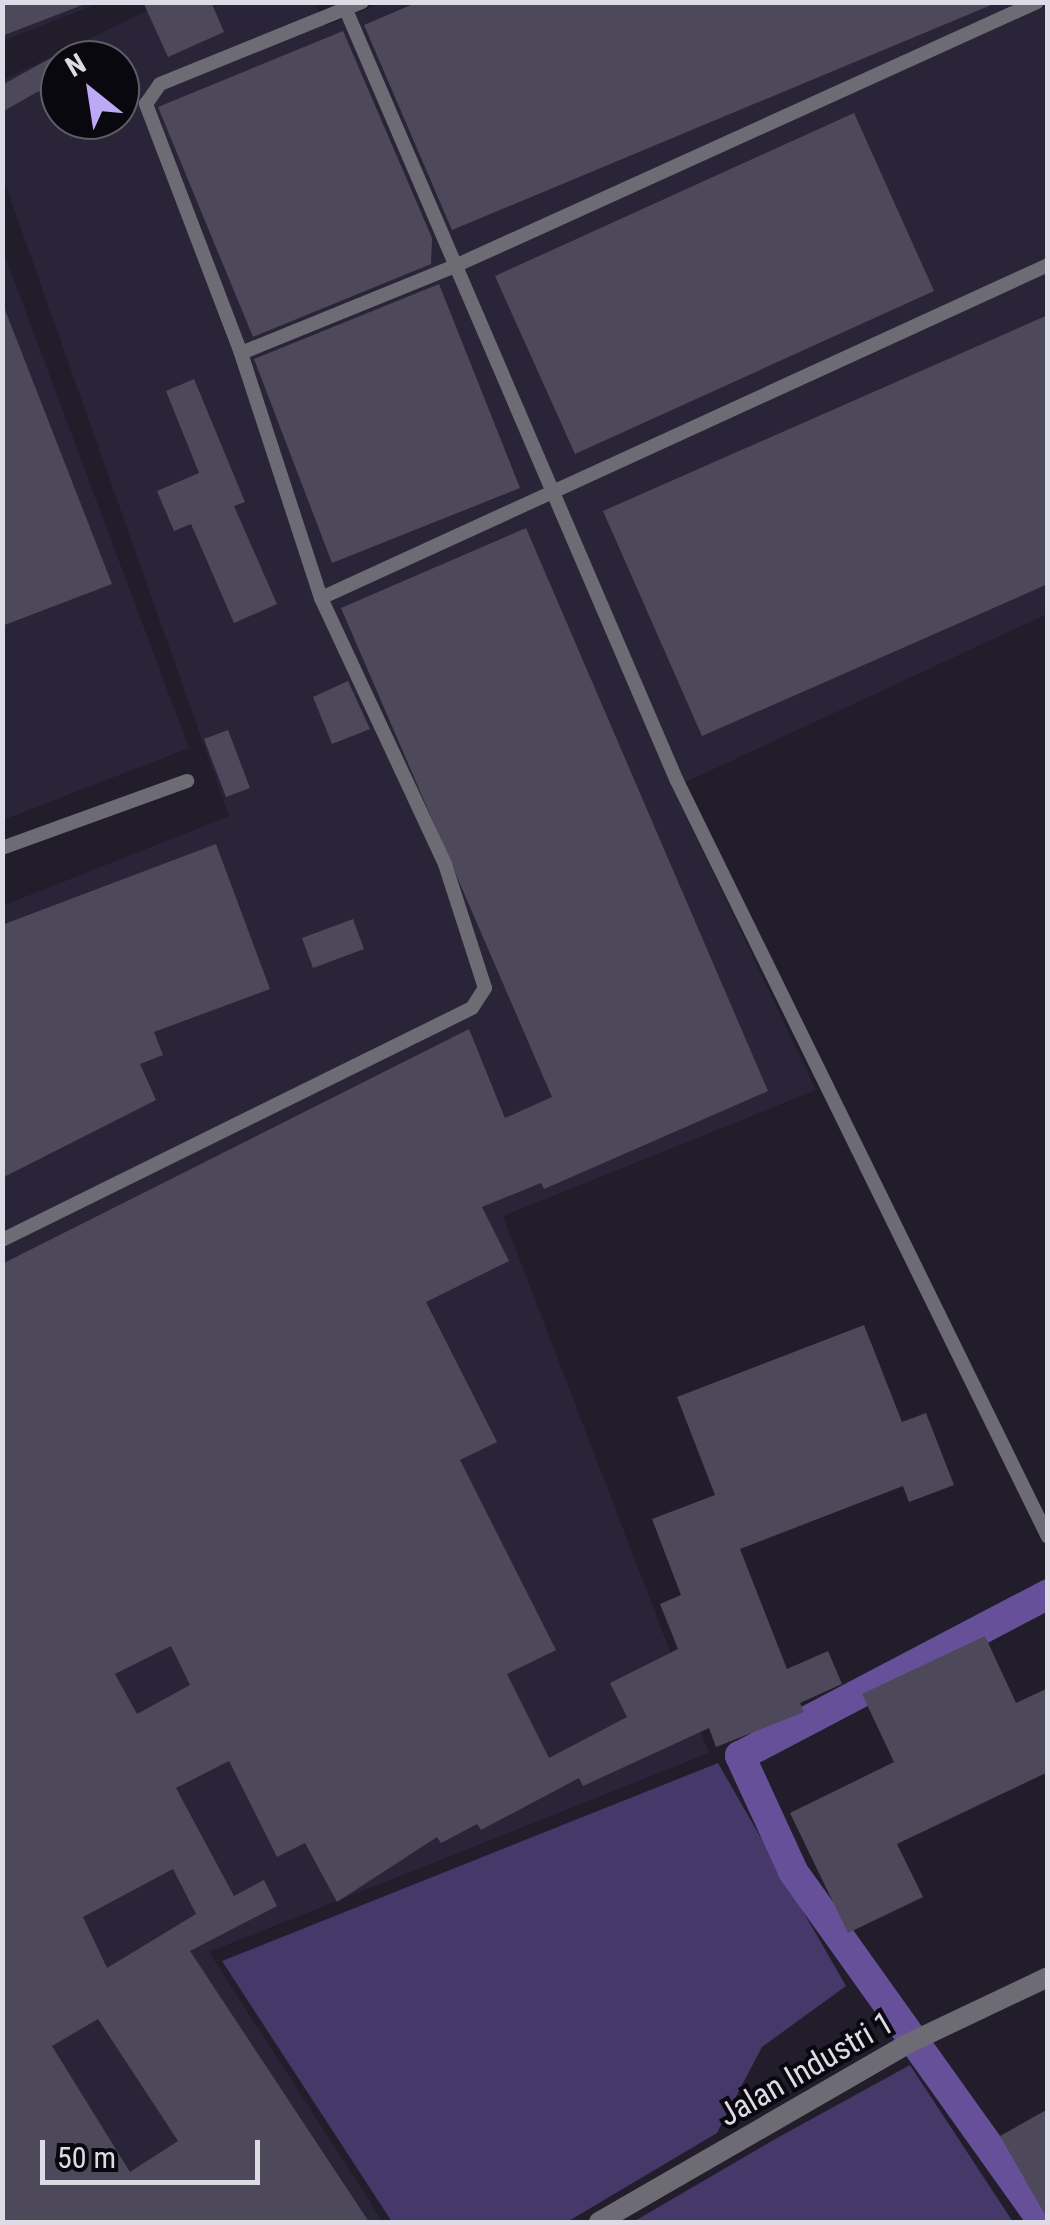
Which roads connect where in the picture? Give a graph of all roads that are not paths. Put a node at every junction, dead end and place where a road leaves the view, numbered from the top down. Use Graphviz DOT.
graph roads {
  1 [pos="362,2"];
  2 [pos="1037,2"];
  3 [pos="346,10"];
  4 [pos="1048,265"];
  5 [pos="455,266"];
  6 [pos="241,353"];
  7 [pos="553,490"];
  8 [pos="321,598"];
  9 [pos="187,780"];
  10 [pos="2,848"];
  11 [pos="2,1240"];
  12 [pos="1048,1537"];
  13 [pos="1048,1976"];
  14 [pos="599,2222"];
  1 -- 3 [label="lane"];
  2 -- 5 [label="lane"];
  3 -- 5 [label="lane"];
  3 -- 6 [label="lane"];
  4 -- 7 [label="lane"];
  5 -- 6 [label="lane"];
  5 -- 7 [label="lane"];
  6 -- 8 [label="lane"];
  7 -- 8 [label="lane"];
  7 -- 12 [label="lane"];
  8 -- 11 [label="lane"];
  9 -- 10 [label="lane"];
  13 -- 14 [label="street, Jalan Industri 1"];
}
